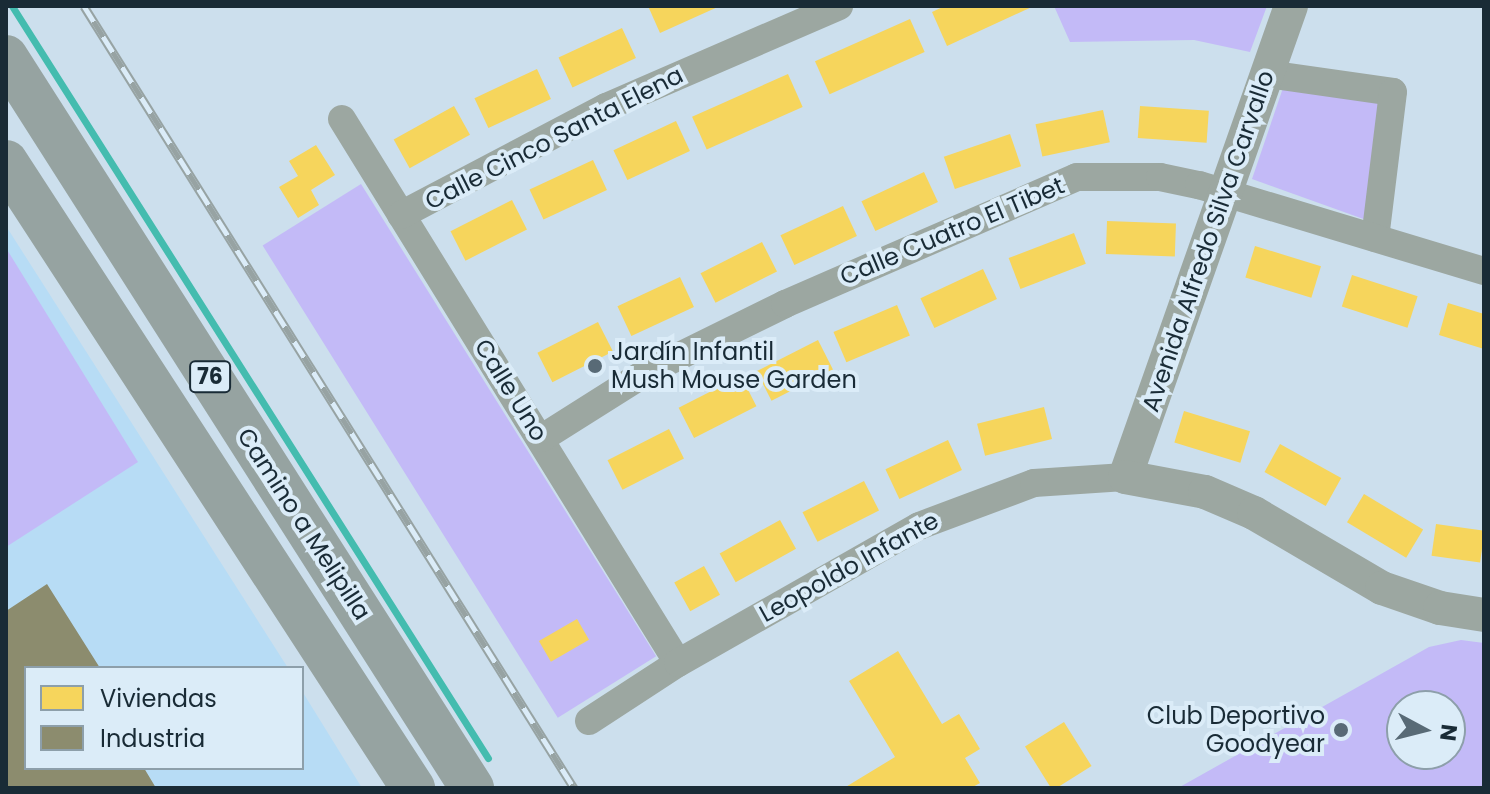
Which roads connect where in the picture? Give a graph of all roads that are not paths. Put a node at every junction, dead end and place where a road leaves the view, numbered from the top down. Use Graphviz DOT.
graph roads {
  1 [pos="839,6"];
  2 [pos="1291,6"];
  3 [pos="6,57"];
  4 [pos="1267,74"];
  5 [pos="342,119"];
  6 [pos="6,162"];
  7 [pos="1226,192"];
  8 [pos="401,215"];
  9 [pos="1375,238"];
  10 [pos="1484,271"];
  11 [pos="542,438"];
  12 [pos="1125,477"];
  13 [pos="1484,615"];
  14 [pos="678,663"];
  15 [pos="589,721"];
  16 [pos="413,788"];
  17 [pos="472,788"];
  1 -- 8 [label="street, Calle Cinco Santa Elena"];
  2 -- 4 [label="street, Avenida Alfredo Silva Carvallo"];
  3 -- 17 [label="main road, Camino a Melipilla / 76"];
  4 -- 7 [label="street, Avenida Alfredo Silva Carvallo"];
  4 -- 9 [label="street"];
  5 -- 8 [label="street, Calle Uno"];
  6 -- 16 [label="main road, 76"];
  7 -- 9 [label="street, Calle Cuatro El Tibet"];
  7 -- 11 [label="street, Calle Cuatro El Tibet"];
  7 -- 12 [label="street, Avenida Alfredo Silva Carvallo"];
  8 -- 11 [label="street, Calle Uno"];
  9 -- 10 [label="street, Calle Cuatro El Tibet"];
  11 -- 14 [label="street, Calle Uno"];
  12 -- 13 [label="street, Leopoldo Infante"];
  12 -- 14 [label="street, Leopoldo Infante"];
  14 -- 15 [label="street, Leopoldo Infante"];
}
